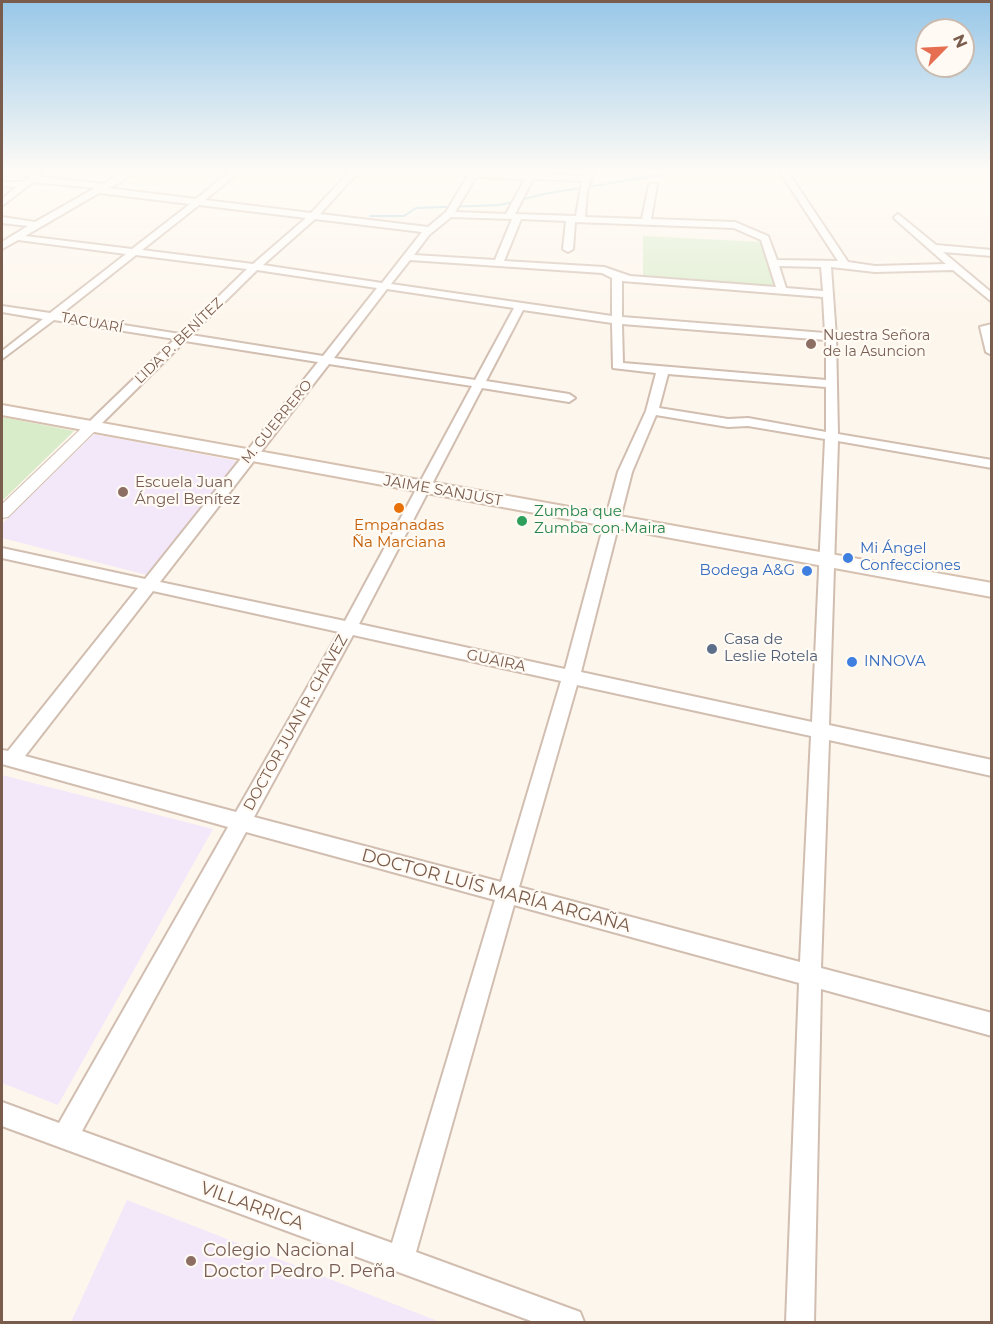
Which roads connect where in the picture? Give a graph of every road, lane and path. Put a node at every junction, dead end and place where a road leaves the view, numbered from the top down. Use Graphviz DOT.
graph roads {
  1 [pos="25,231"];
  2 [pos="159,231"];
  3 [pos="297,231"];
  4 [pos="429,231"];
  5 [pos="509,231"];
  6 [pos="573,231"];
  7 [pos="748,231"];
  8 [pos="816,231"];
  9 [pos="914,231"];
  10 [pos="14,237"];
  11 [pos="2,246"];
  12 [pos="933,248"];
  13 [pos="568,249"];
  14 [pos="132,252"];
  15 [pos="992,253"];
  16 [pos="407,257"];
  17 [pos="498,263"];
  18 [pos="775,263"];
  19 [pos="835,264"];
  20 [pos="255,267"];
  21 [pos="955,267"];
  22 [pos="617,277"];
  23 [pos="969,280"];
  24 [pos="992,282"];
  25 [pos="385,287"];
  26 [pos="782,291"];
  27 [pos="828,294"];
  28 [pos="992,299"];
  29 [pos="520,306"];
  30 [pos="2,309"];
  31 [pos="53,317"];
  32 [pos="616,320"];
  33 [pos="992,327"];
  34 [pos="831,337"];
  35 [pos="182,339"];
  36 [pos="992,351"];
  37 [pos="2,356"];
  38 [pos="327,359"];
  39 [pos="663,370"];
  40 [pos="831,384"];
  41 [pos="478,385"];
  42 [pos="569,398"];
  43 [pos="2,410"];
  44 [pos="652,411"];
  45 [pos="91,427"];
  46 [pos="832,435"];
  47 [pos="249,456"];
  48 [pos="992,464"];
  49 [pos="424,487"];
  50 [pos="2,513"];
  51 [pos="613,521"];
  52 [pos="2,553"];
  53 [pos="827,560"];
  54 [pos="149,585"];
  55 [pos="992,590"];
  56 [pos="349,628"];
  57 [pos="571,677"];
  58 [pos="821,731"];
  59 [pos="6,759"];
  60 [pos="992,768"];
  61 [pos="241,822"];
  62 [pos="507,894"];
  63 [pos="810,976"];
  64 [pos="992,1025"];
  65 [pos="2,1114"];
  66 [pos="65,1137"];
  67 [pos="400,1260"];
  68 [pos="570,1323"];
  69 [pos="800,1323"];
  1 -- 10 [label="street"];
  2 -- 14 [label="street"];
  3 -- 20 [label="street, LIDA P. BENÍTEZ"];
  4 -- 16 [label="street, M. GUERRERO"];
  5 -- 17 [label="street"];
  6 -- 13 [label="street"];
  7 -- 18 [label="street"];
  8 -- 19 [label="street"];
  9 -- 12 [label="street"];
  10 -- 11 [label="street"];
  10 -- 14 [label="street"];
  12 -- 15 [label="street"];
  12 -- 21 [label="street"];
  14 -- 20 [label="street"];
  14 -- 31 [label="street"];
  16 -- 17 [label="street"];
  16 -- 25 [label="street, M. GUERRERO"];
  17 -- 22 [label="street"];
  18 -- 19 [label="street"];
  18 -- 26 [label="street"];
  19 -- 21 [label="street"];
  19 -- 27 [label="street"];
  20 -- 25 [label="street"];
  20 -- 35 [label="street, LIDA P. BENÍTEZ"];
  21 -- 23 [label="street"];
  22 -- 26 [label="street"];
  22 -- 32 [label="street"];
  23 -- 24 [label="street"];
  23 -- 28 [label="street"];
  25 -- 29 [label="street"];
  25 -- 38 [label="street, M. GUERRERO"];
  26 -- 27 [label="street"];
  27 -- 34 [label="street"];
  29 -- 32 [label="street"];
  29 -- 41 [label="street, DOCTOR JUAN R. CHAVEZ"];
  30 -- 31 [label="street, TACUARÍ"];
  31 -- 35 [label="street, TACUARÍ"];
  31 -- 37 [label="street"];
  32 -- 34 [label="street"];
  32 -- 39 [label="street"];
  33 -- 36 [label="street"];
  34 -- 40 [label="street"];
  35 -- 38 [label="street, TACUARÍ"];
  35 -- 45 [label="street, LIDA P. BENÍTEZ"];
  38 -- 41 [label="street, TACUARÍ"];
  38 -- 47 [label="street, M. GUERRERO"];
  39 -- 40 [label="street"];
  39 -- 44 [label="street"];
  40 -- 46 [label="street"];
  41 -- 42 [label="street, TACUARÍ"];
  41 -- 49 [label="street, DOCTOR JUAN R. CHAVEZ"];
  43 -- 45 [label="main road, JAIME SANJUST"];
  44 -- 46 [label="street"];
  44 -- 51 [label="street"];
  45 -- 47 [label="main road, JAIME SANJUST"];
  45 -- 50 [label="street, LIDA P. BENÍTEZ"];
  46 -- 48 [label="street"];
  46 -- 53 [label="street"];
  47 -- 49 [label="main road, JAIME SANJUST"];
  47 -- 54 [label="street, M. GUERRERO"];
  49 -- 51 [label="main road, JAIME SANJUST"];
  49 -- 56 [label="street, DOCTOR JUAN R. CHAVEZ"];
  51 -- 53 [label="main road, JAIME SANJUST"];
  51 -- 57 [label="street"];
  52 -- 54 [label="street, GUAIRA"];
  53 -- 55 [label="main road, JAIME SANJUST"];
  53 -- 58 [label="street"];
  54 -- 56 [label="street, GUAIRA"];
  54 -- 59 [label="street, M. GUERRERO"];
  56 -- 57 [label="street, GUAIRA"];
  56 -- 61 [label="street, DOCTOR JUAN R. CHAVEZ"];
  57 -- 58 [label="street, GUAIRA"];
  57 -- 62 [label="street"];
  58 -- 60 [label="street, GUAIRA"];
  58 -- 63 [label="street"];
  59 -- 61 [label="street, DOCTOR LUÍS MARÍA ARGAÑA"];
  61 -- 62 [label="street, DOCTOR LUÍS MARÍA ARGAÑA"];
  61 -- 66 [label="street, DOCTOR JUAN R. CHAVEZ"];
  62 -- 63 [label="street, DOCTOR LUÍS MARÍA ARGAÑA"];
  62 -- 67 [label="street"];
  63 -- 64 [label="street, DOCTOR LUÍS MARÍA ARGAÑA"];
  63 -- 69 [label="street"];
  65 -- 66 [label="street, VILLARRICA"];
  66 -- 67 [label="street, VILLARRICA"];
  67 -- 68 [label="street, VILLARRICA"];
}
